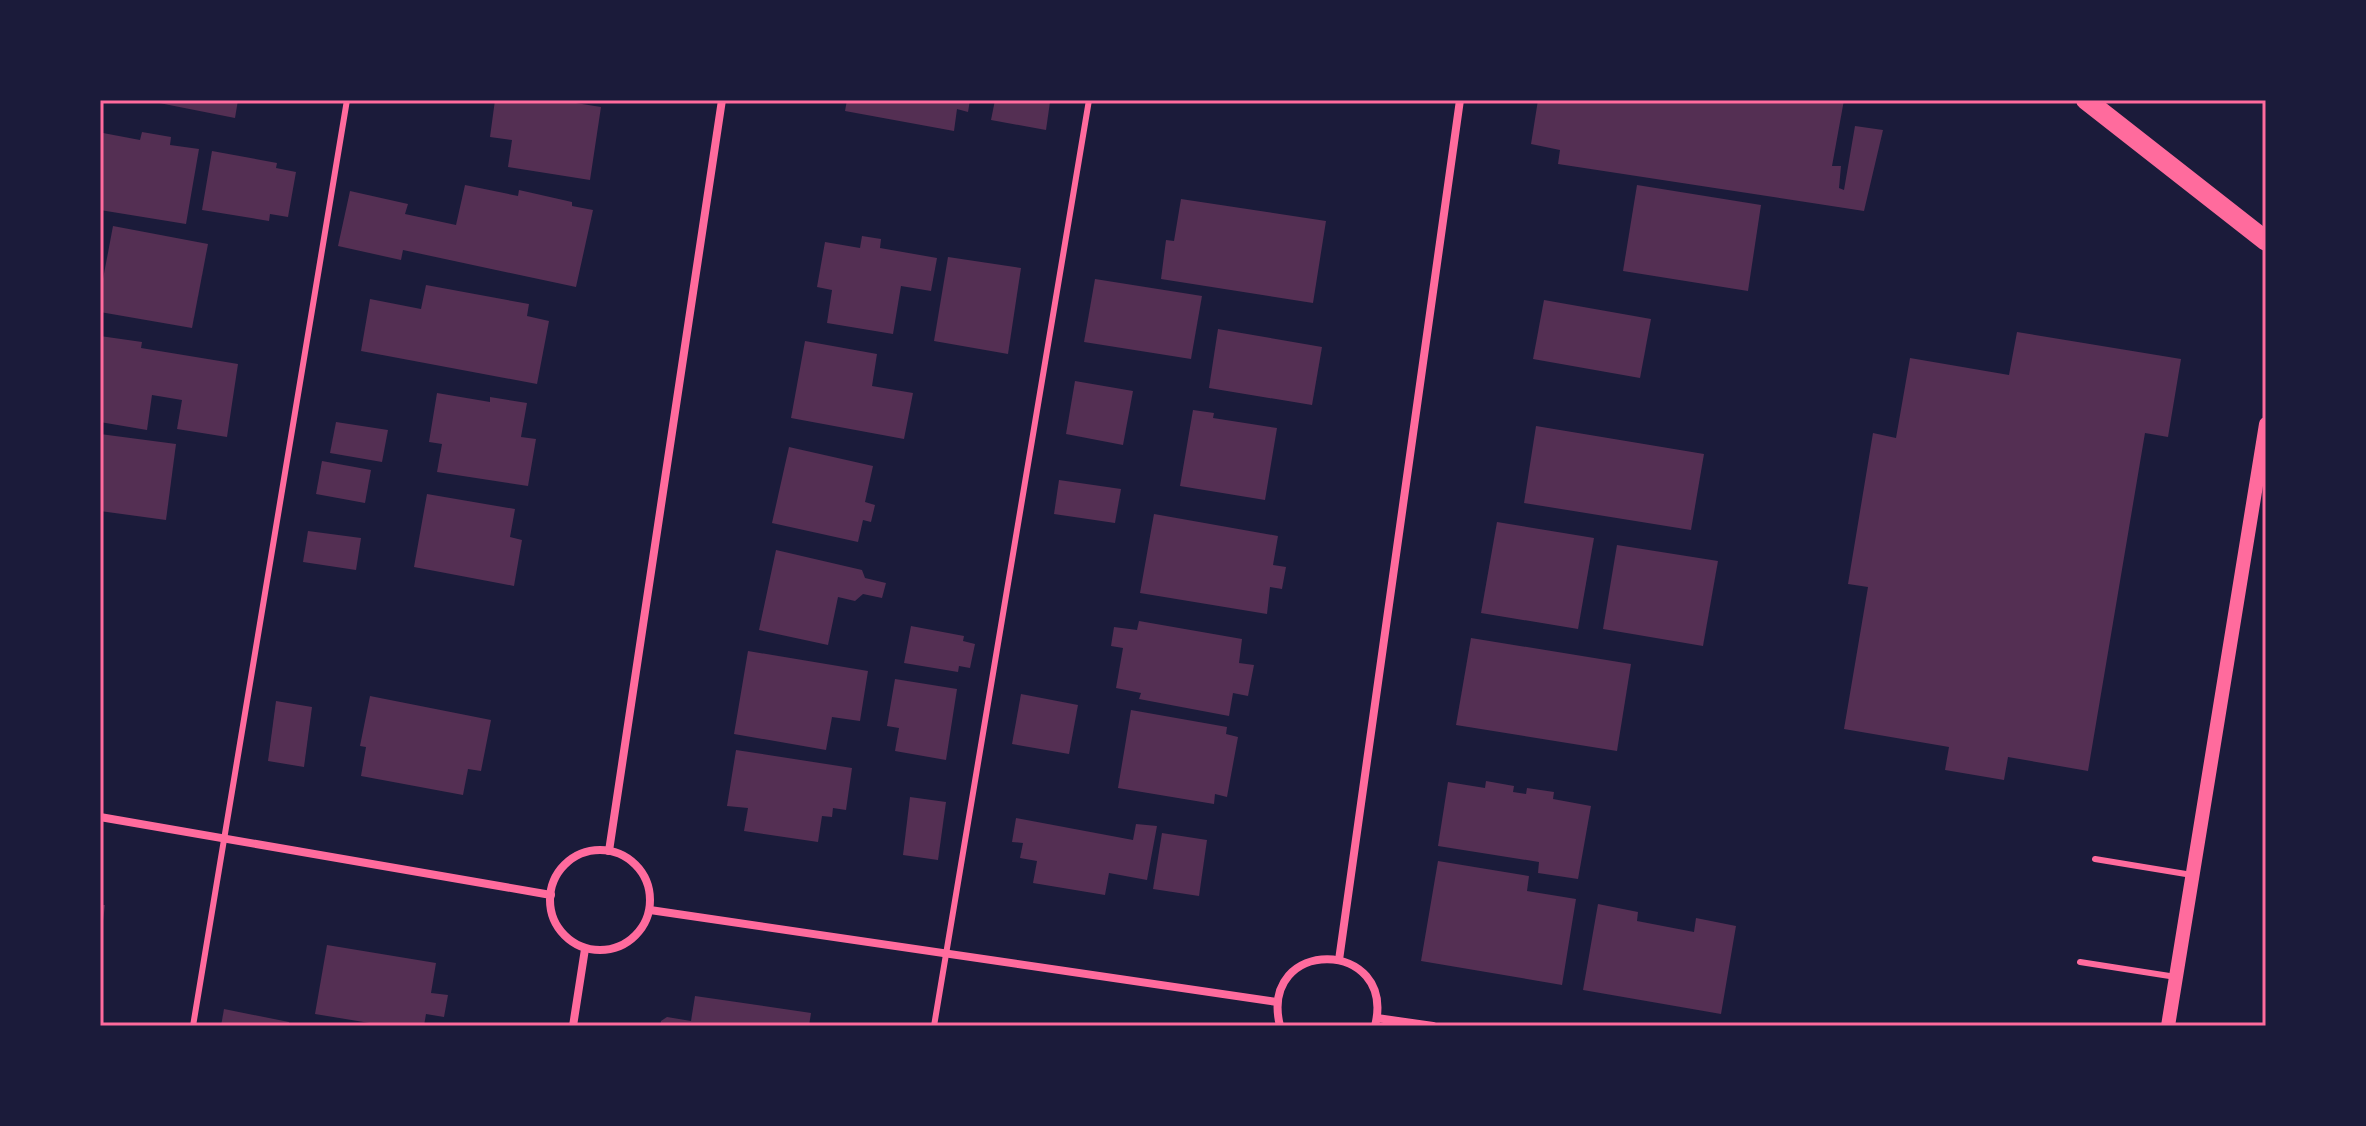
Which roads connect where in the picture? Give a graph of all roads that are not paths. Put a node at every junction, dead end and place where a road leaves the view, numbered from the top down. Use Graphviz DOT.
graph roads {
  1 [pos="347,100"];
  2 [pos="722,100"];
  3 [pos="1089,100"];
  4 [pos="1460,100"];
  5 [pos="2086,100"];
  6 [pos="2266,241"];
  7 [pos="2266,424"];
  8 [pos="100,817"];
  9 [pos="224,837"];
  10 [pos="609,851"];
  11 [pos="2095,859"];
  12 [pos="2192,875"];
  13 [pos="551,895"];
  14 [pos="650,910"];
  15 [pos="585,949"];
  16 [pos="946,953"];
  17 [pos="1339,960"];
  18 [pos="2080,962"];
  19 [pos="2176,977"];
  20 [pos="1277,1002"];
  21 [pos="1376,1022"];
  22 [pos="193,1026"];
  23 [pos="573,1026"];
  24 [pos="934,1026"];
  25 [pos="1280,1026"];
  26 [pos="1433,1026"];
  27 [pos="2168,1026"];
  1 -- 9 [label="lane"];
  2 -- 10 [label="street"];
  3 -- 16 [label="lane"];
  4 -- 17 [label="street"];
  5 -- 6 [label="main road"];
  7 -- 12 [label="street"];
  8 -- 9 [label="street"];
  9 -- 13 [label="street"];
  9 -- 22 [label="lane"];
  10 -- 13 [label="street"];
  10 -- 14 [label="street"];
  11 -- 12 [label="lane"];
  12 -- 19 [label="street"];
  13 -- 15 [label="street"];
  14 -- 15 [label="street"];
  14 -- 16 [label="street"];
  15 -- 23 [label="street"];
  16 -- 20 [label="street"];
  16 -- 24 [label="lane"];
  17 -- 20 [label="street"];
  17 -- 21 [label="street"];
  18 -- 19 [label="lane"];
  19 -- 27 [label="street"];
  20 -- 25 [label="street"];
  21 -- 26 [label="street"];
}
